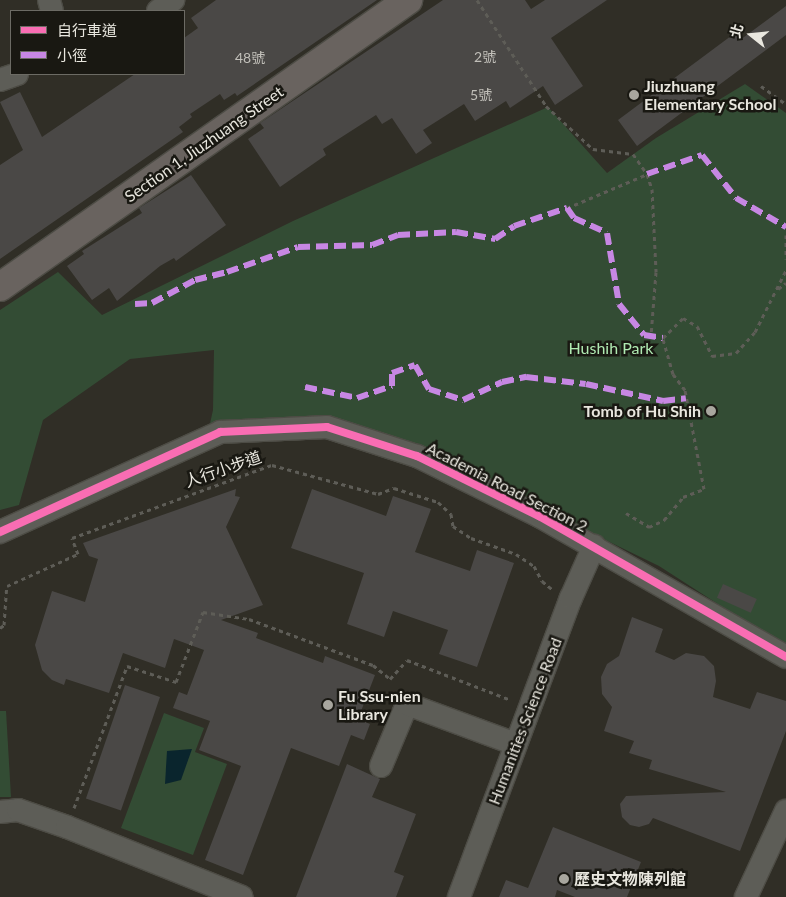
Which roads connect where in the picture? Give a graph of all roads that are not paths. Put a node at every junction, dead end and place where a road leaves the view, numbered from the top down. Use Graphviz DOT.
graph roads {
  1 [pos="408,0"];
  2 [pos="14,75"];
  3 [pos="0,80"];
  4 [pos="0,287"];
  5 [pos="0,532"];
  6 [pos="594,546"];
  7 [pos="786,657"];
  8 [pos="516,744"];
  9 [pos="382,766"];
  10 [pos="786,811"];
  11 [pos="0,812"];
  12 [pos="242,897"];
  13 [pos="459,897"];
  14 [pos="746,897"];
  1 -- 4 [label="main road, Section 1, Jiuzhuang Street"];
  2 -- 3 [label="street"];
  5 -- 6 [label="street, Academia Road Section 2"];
  6 -- 7 [label="street, Academia Road Section 2"];
  6 -- 8 [label="street, Humanities Science Road"];
  8 -- 9 [label="street"];
  8 -- 13 [label="street, Humanities Science Road"];
  10 -- 14 [label="street"];
  11 -- 12 [label="street"];
}
